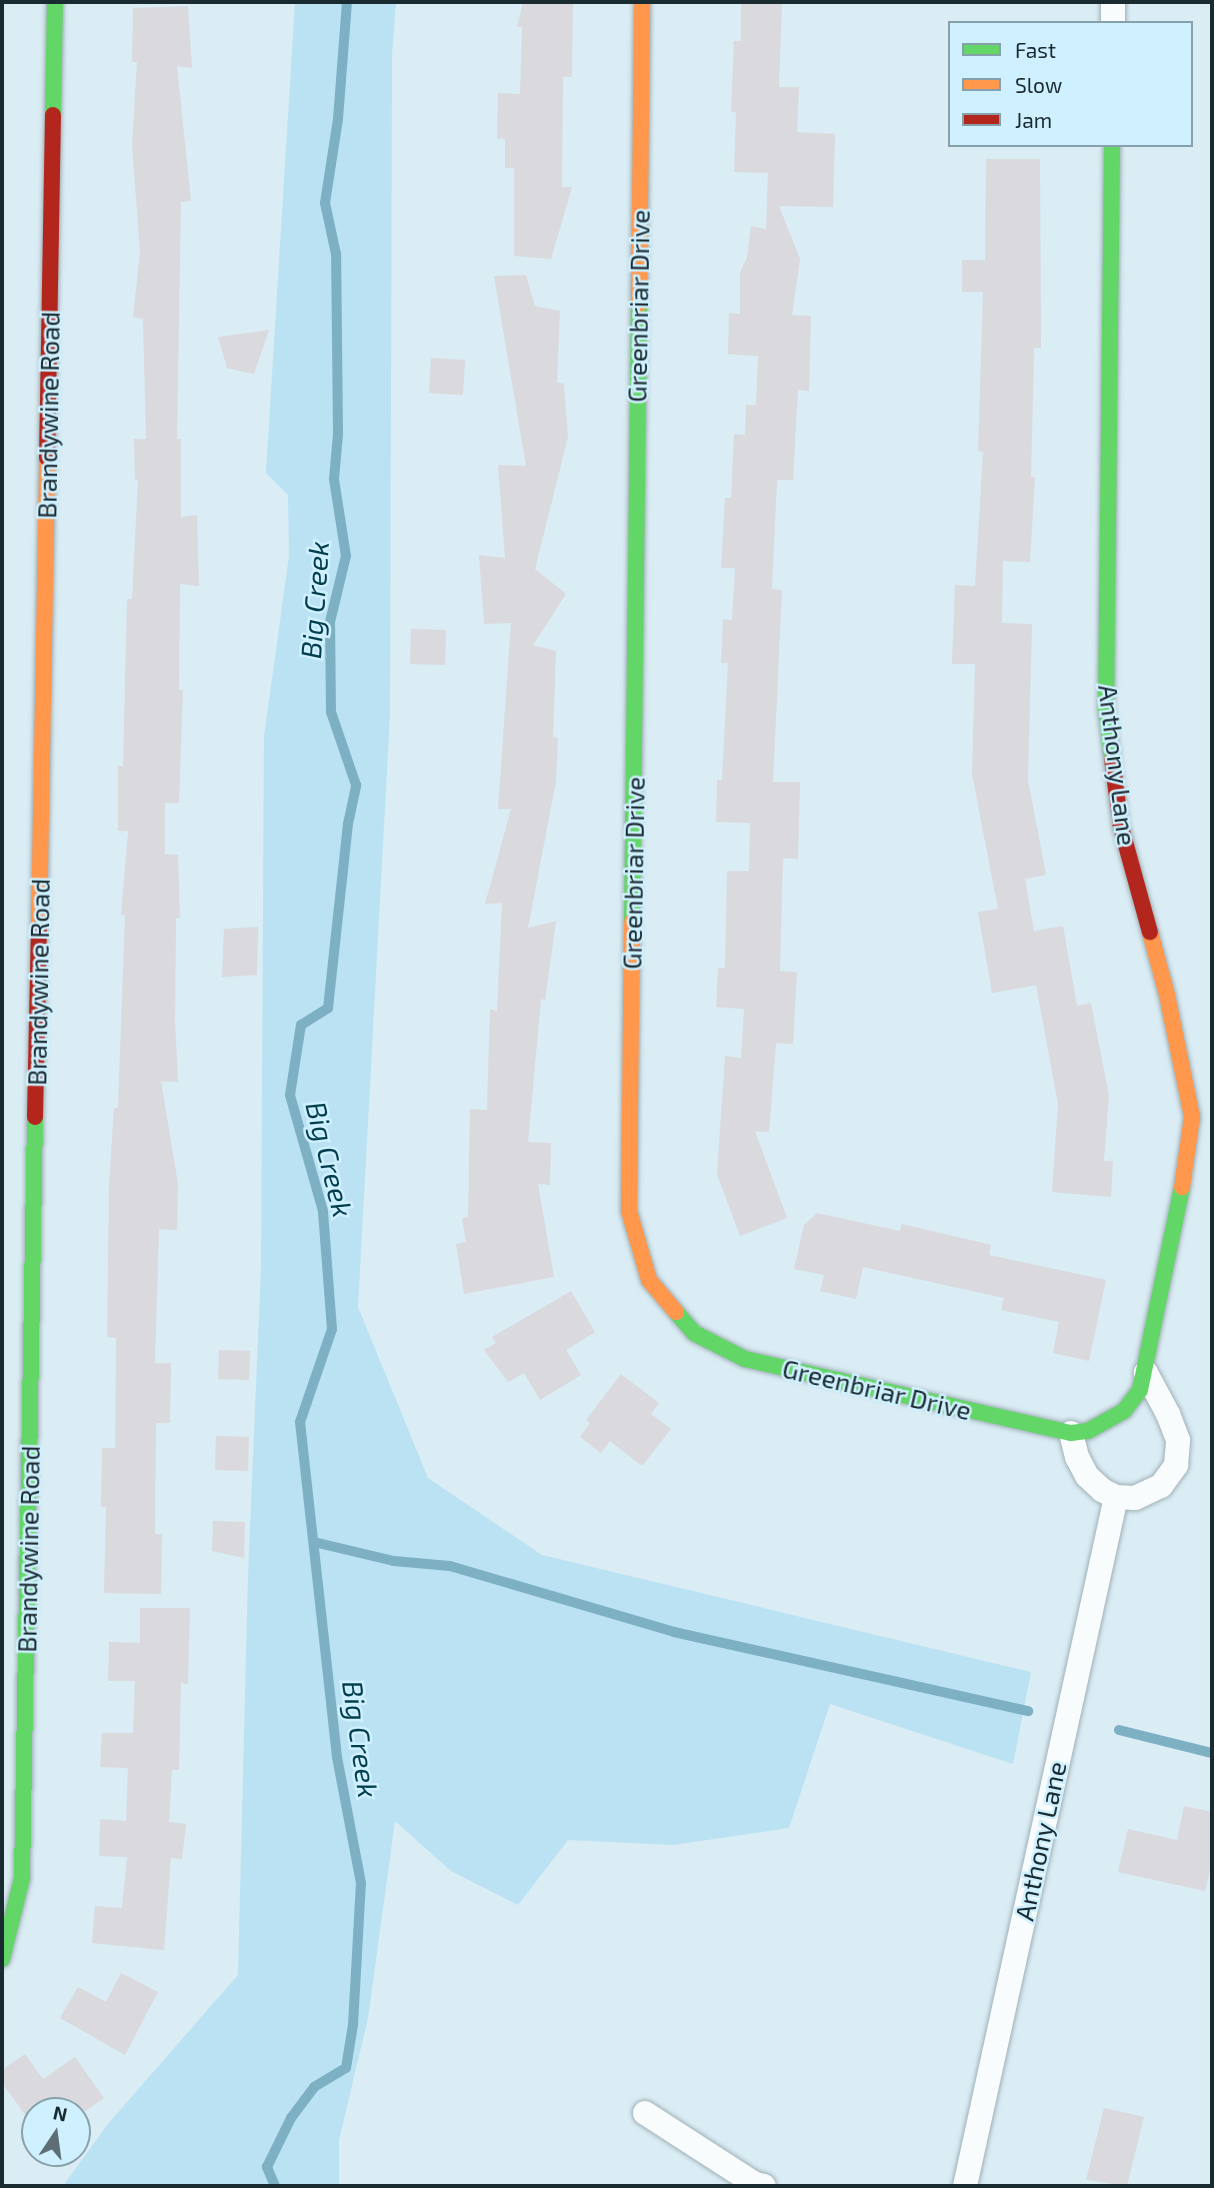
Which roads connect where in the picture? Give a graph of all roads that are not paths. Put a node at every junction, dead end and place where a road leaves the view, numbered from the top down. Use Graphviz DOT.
graph roads {
  1 [pos="55,2"];
  2 [pos="642,2"];
  3 [pos="1113,2"];
  4 [pos="1113,21"];
  5 [pos="1112,147"];
  6 [pos="1146,1373"];
  7 [pos="1071,1433"];
  8 [pos="1116,1497"];
  9 [pos="2,1959"];
  10 [pos="645,2113"];
  11 [pos="764,2186"];
  12 [pos="965,2186"];
  1 -- 9 [label="street, Brandywine Road"];
  2 -- 7 [label="street, Greenbriar Drive"];
  3 -- 4 [label="street"];
  5 -- 6 [label="street, Anthony Lane"];
  6 -- 7 [label="street, Anthony Lane"];
  6 -- 8 [label="street"];
  7 -- 8 [label="street"];
  8 -- 12 [label="street, Anthony Lane"];
  10 -- 11 [label="street"];
}
